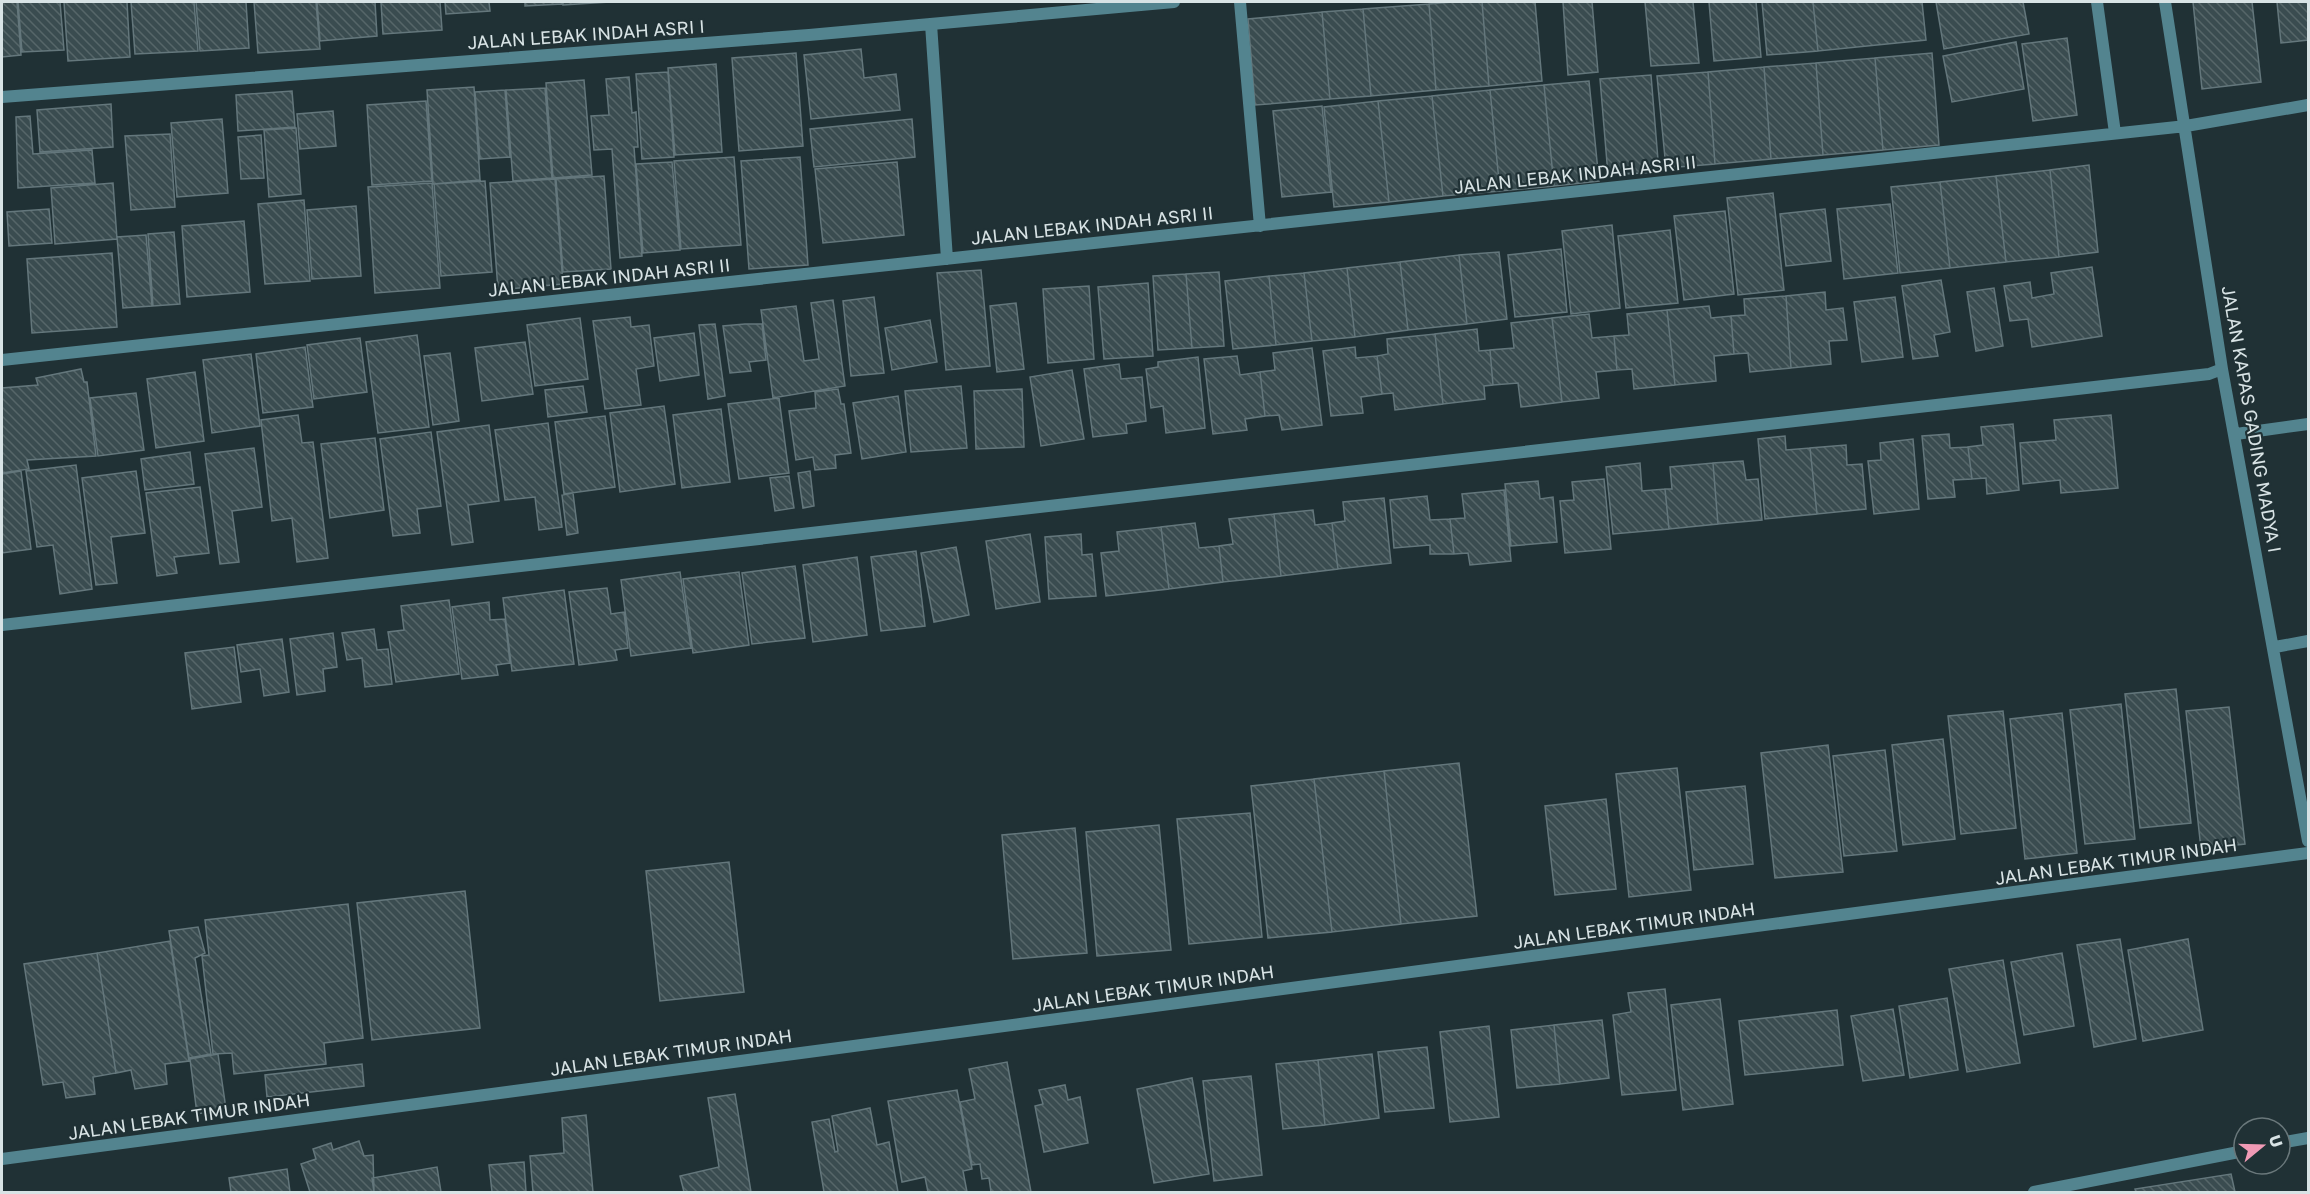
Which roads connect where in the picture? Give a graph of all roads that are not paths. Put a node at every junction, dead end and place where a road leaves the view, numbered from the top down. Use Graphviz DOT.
graph roads {
  1 [pos="1174,2"];
  2 [pos="1240,2"];
  3 [pos="2097,2"];
  4 [pos="2165,2"];
  5 [pos="931,24"];
  6 [pos="2,97"];
  7 [pos="2308,105"];
  8 [pos="2186,126"];
  9 [pos="2115,133"];
  10 [pos="1260,226"];
  11 [pos="947,259"];
  12 [pos="2,360"];
  13 [pos="2222,369"];
  14 [pos="2308,424"];
  15 [pos="2236,434"];
  16 [pos="2,625"];
  17 [pos="2308,641"];
  18 [pos="2275,647"];
  19 [pos="2308,841"];
  20 [pos="2308,853"];
  21 [pos="2308,1138"];
  22 [pos="2292,1141"];
  23 [pos="2232,1153"];
  24 [pos="2,1159"];
  25 [pos="2034,1192"];
  1 -- 5 [label="street, JALAN LEBAK INDAH ASRI I"];
  2 -- 10 [label="street"];
  3 -- 9 [label="street"];
  4 -- 8 [label="street, JALAN KAPAS GADING MADYA I"];
  5 -- 6 [label="street, JALAN LEBAK INDAH ASRI I"];
  5 -- 11 [label="street"];
  7 -- 8 [label="street, JALAN LEBAK INDAH ASRI II"];
  8 -- 9 [label="street, JALAN LEBAK INDAH ASRI II"];
  8 -- 13 [label="street, JALAN KAPAS GADING MADYA I"];
  9 -- 10 [label="street, JALAN LEBAK INDAH ASRI II"];
  10 -- 11 [label="street, JALAN LEBAK INDAH ASRI II"];
  11 -- 12 [label="street, JALAN LEBAK INDAH ASRI II"];
  13 -- 15 [label="street, JALAN KAPAS GADING MADYA I"];
  13 -- 16 [label="street"];
  14 -- 15 [label="street"];
  15 -- 18 [label="street, JALAN KAPAS GADING MADYA I"];
  17 -- 18 [label="street"];
  18 -- 19 [label="street, JALAN KAPAS GADING MADYA I"];
  20 -- 24 [label="street, JALAN LEBAK TIMUR INDAH"];
  21 -- 22 [label="street"];
  23 -- 25 [label="street"];
}
